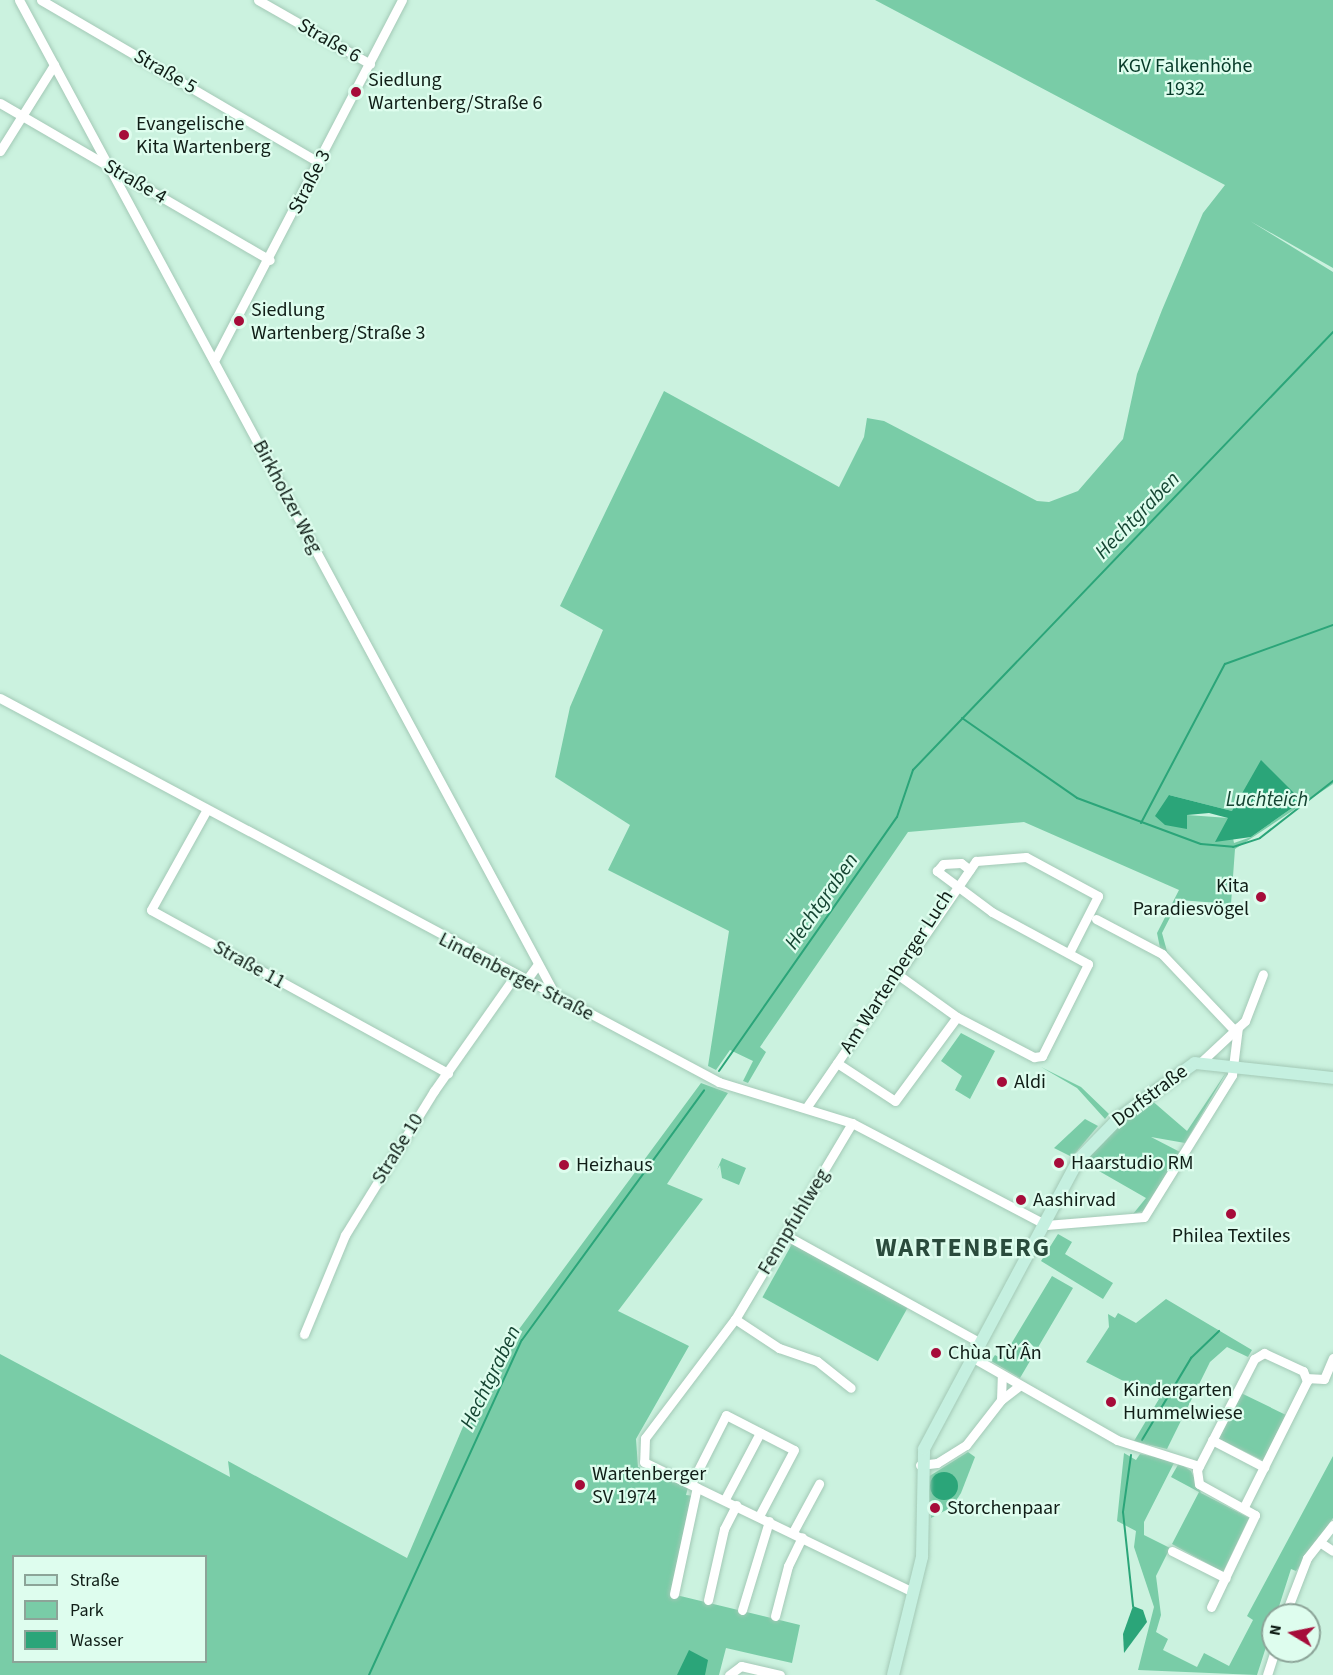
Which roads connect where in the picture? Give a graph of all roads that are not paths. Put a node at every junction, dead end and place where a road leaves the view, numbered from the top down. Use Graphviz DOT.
graph roads {
  1 [pos="19,0"];
  2 [pos="41,0"];
  3 [pos="258,0"];
  4 [pos="402,0"];
  5 [pos="370,64"];
  6 [pos="54,65"];
  7 [pos="0,103"];
  8 [pos="20,115"];
  9 [pos="0,151"];
  10 [pos="320,163"];
  11 [pos="109,166"];
  12 [pos="270,260"];
  13 [pos="214,361"];
  14 [pos="0,698"];
  15 [pos="206,811"];
  16 [pos="970,870"];
  17 [pos="957,888"];
  18 [pos="1096,919"];
  19 [pos="1069,953"];
  20 [pos="538,964"];
  21 [pos="897,974"];
  22 [pos="1263,974"];
  23 [pos="514,977"];
  24 [pos="525,982"];
  25 [pos="550,994"];
  26 [pos="957,1017"];
  27 [pos="1236,1029"];
  28 [pos="1201,1062"];
  29 [pos="837,1063"];
  30 [pos="1233,1071"];
  31 [pos="448,1073"];
  32 [pos="1333,1077"];
  33 [pos="806,1108"];
  34 [pos="852,1123"];
  35 [pos="1046,1225"];
  36 [pos="787,1236"];
  37 [pos="735,1319"];
  38 [pos="304,1334"];
  39 [pos="979,1342"];
  40 [pos="970,1356"];
  41 [pos="1333,1358"];
  42 [pos="1002,1376"];
  43 [pos="1306,1378"];
  44 [pos="1019,1386"];
  45 [pos="851,1388"];
  46 [pos="1001,1400"];
  47 [pos="760,1433"];
  48 [pos="1212,1440"];
  49 [pos="920,1465"];
  50 [pos="1198,1466"];
  51 [pos="1264,1467"];
  52 [pos="819,1484"];
  53 [pos="694,1485"];
  54 [pos="725,1499"];
  55 [pos="736,1504"];
  56 [pos="1244,1507"];
  57 [pos="759,1516"];
  58 [pos="769,1521"];
  59 [pos="1333,1525"];
  60 [pos="793,1532"];
  61 [pos="802,1537"];
  62 [pos="1321,1543"];
  63 [pos="1172,1551"];
  64 [pos="1333,1551"];
  65 [pos="1226,1578"];
  66 [pos="911,1591"];
  67 [pos="674,1594"];
  68 [pos="708,1600"];
  69 [pos="1290,1603"];
  70 [pos="1211,1607"];
  71 [pos="742,1610"];
  72 [pos="775,1616"];
  73 [pos="729,1675"];
  74 [pos="780,1675"];
  75 [pos="893,1675"];
  1 -- 6 [label="street, Birkholzer Weg"];
  2 -- 10 [label="street, Straße 5"];
  3 -- 5 [label="street, Straße 6"];
  4 -- 5 [label="street, Straße 3"];
  5 -- 10 [label="street, Straße 3"];
  6 -- 8 [label="street"];
  6 -- 11 [label="street, Birkholzer Weg"];
  7 -- 8 [label="street, Straße 4"];
  8 -- 9 [label="street"];
  8 -- 11 [label="street, Straße 4"];
  10 -- 12 [label="street, Straße 3"];
  11 -- 12 [label="street, Straße 4"];
  11 -- 13 [label="street, Birkholzer Weg"];
  12 -- 13 [label="street, Straße 3"];
  13 -- 20 [label="street, Birkholzer Weg"];
  14 -- 15 [label="street, Lindenberger Straße"];
  15 -- 23 [label="street, Lindenberger Straße"];
  15 -- 31 [label="street, Straße 11"];
  16 -- 17 [label="street"];
  16 -- 17 [label="street, Am Wartenberger Luch"];
  16 -- 19 [label="street"];
  17 -- 19 [label="street"];
  17 -- 21 [label="street, Am Wartenberger Luch"];
  18 -- 27 [label="street"];
  19 -- 26 [label="street"];
  20 -- 24 [label="street"];
  20 -- 25 [label="street, Birkholzer Weg"];
  21 -- 26 [label="street"];
  21 -- 29 [label="street, Am Wartenberger Luch"];
  22 -- 27 [label="street, Dorfstraße"];
  23 -- 24 [label="street, Lindenberger Straße"];
  23 -- 31 [label="street, Straße 10"];
  24 -- 25 [label="street, Lindenberger Straße"];
  25 -- 33 [label="street, Lindenberger Straße"];
  26 -- 29 [label="street"];
  27 -- 28 [label="street, Dorfstraße"];
  27 -- 30 [label="street, Dorfstraße"];
  28 -- 30 [label="main road, Dorfstraße"];
  28 -- 35 [label="main road, Dorfstraße"];
  29 -- 33 [label="street, Am Wartenberger Luch"];
  30 -- 32 [label="main road, Dorfstraße"];
  30 -- 35 [label="street, Dorfstraße"];
  31 -- 38 [label="street, Straße 10"];
  33 -- 34 [label="street, Lindenberger Straße"];
  34 -- 35 [label="street, Lindenberger Straße"];
  34 -- 36 [label="street, Fennpfuhlweg"];
  35 -- 39 [label="main road, Dorfstraße"];
  36 -- 37 [label="street, Fennpfuhlweg"];
  36 -- 39 [label="street"];
  37 -- 45 [label="street"];
  37 -- 53 [label="street, Fennpfuhlweg"];
  39 -- 40 [label="main road, Dorfstraße"];
  40 -- 42 [label="street"];
  40 -- 49 [label="main road, Dorfstraße"];
  41 -- 43 [label="street"];
  42 -- 44 [label="street"];
  42 -- 46 [label="street"];
  43 -- 48 [label="street"];
  43 -- 51 [label="street"];
  44 -- 46 [label="street"];
  44 -- 50 [label="street"];
  46 -- 49 [label="street"];
  47 -- 53 [label="street"];
  47 -- 54 [label="street"];
  47 -- 57 [label="street"];
  48 -- 50 [label="street"];
  48 -- 51 [label="street"];
  49 -- 66 [label="main road, Dorfstraße"];
  50 -- 56 [label="street"];
  51 -- 56 [label="street"];
  52 -- 60 [label="street"];
  53 -- 54 [label="street, Fennpfuhlweg"];
  53 -- 67 [label="street"];
  54 -- 55 [label="street, Fennpfuhlweg"];
  55 -- 57 [label="street, Fennpfuhlweg"];
  55 -- 68 [label="street"];
  56 -- 65 [label="street"];
  57 -- 58 [label="street, Fennpfuhlweg"];
  58 -- 60 [label="street, Fennpfuhlweg"];
  58 -- 71 [label="street"];
  59 -- 62 [label="street"];
  60 -- 61 [label="street, Fennpfuhlweg"];
  61 -- 66 [label="street, Fennpfuhlweg"];
  61 -- 72 [label="street"];
  62 -- 64 [label="street"];
  62 -- 69 [label="street"];
  63 -- 65 [label="street"];
  65 -- 70 [label="street"];
  66 -- 75 [label="main road, Dorfstraße"];
  73 -- 74 [label="street"];
}
